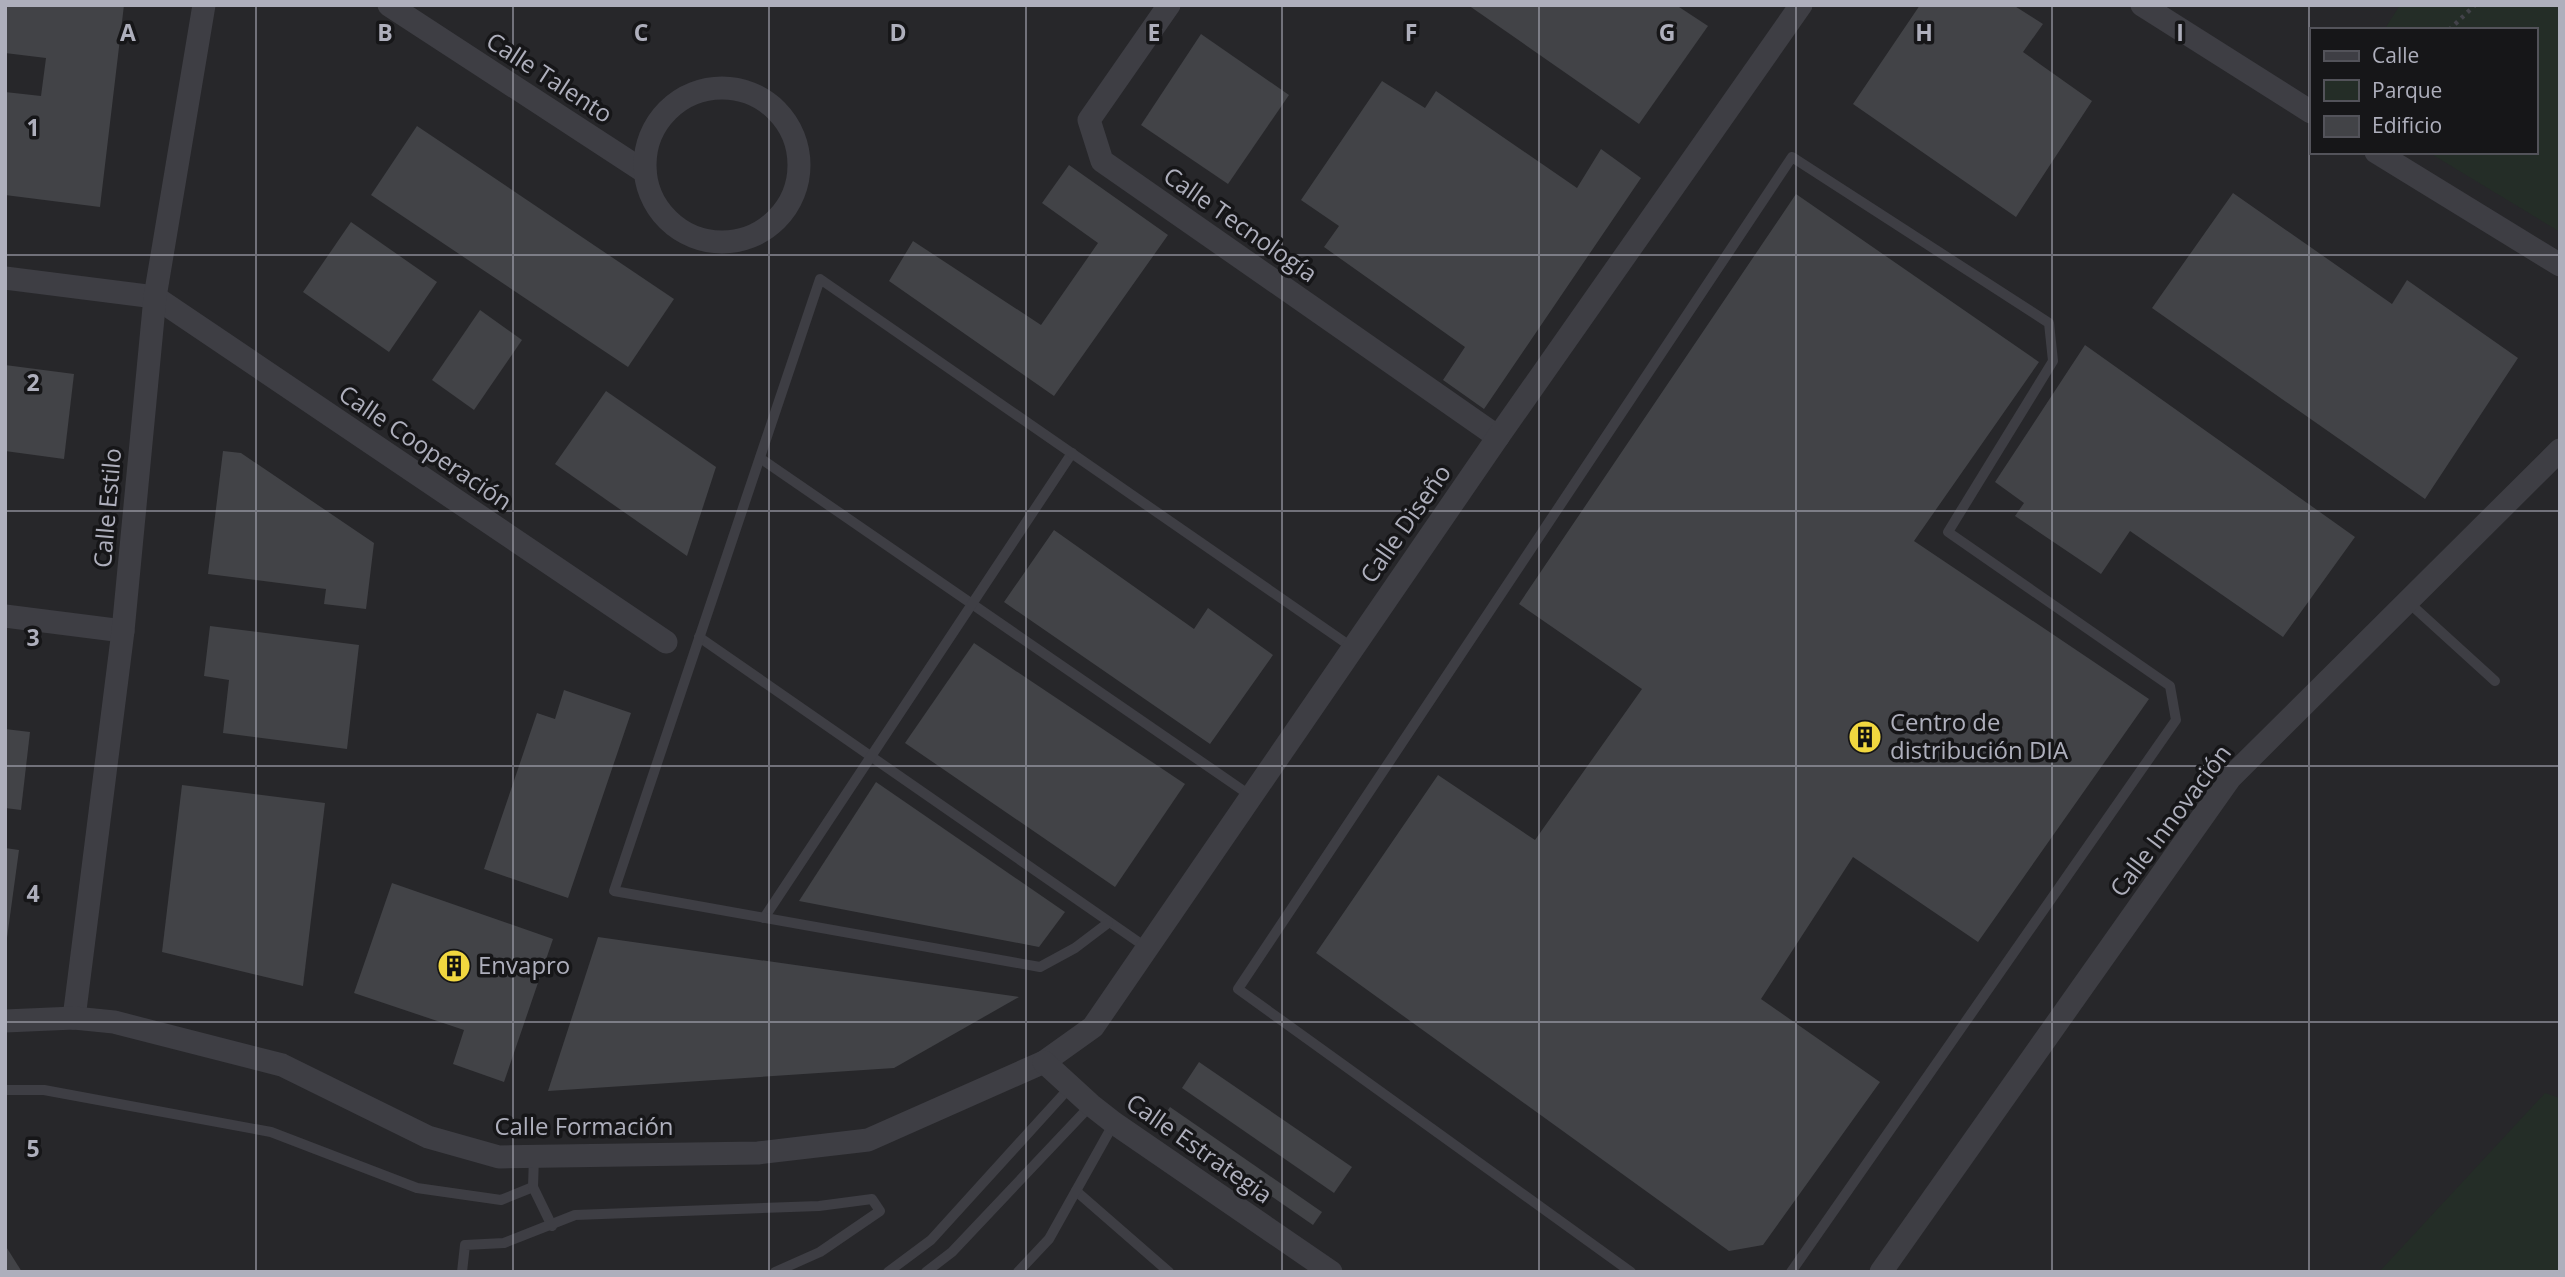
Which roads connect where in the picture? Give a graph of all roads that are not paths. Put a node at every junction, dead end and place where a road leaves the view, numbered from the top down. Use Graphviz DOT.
graph roads {
  1 [pos="204,5"];
  2 [pos="389,5"];
  3 [pos="1169,5"];
  4 [pos="1801,5"];
  5 [pos="2142,5"];
  6 [pos="2310,111"];
  7 [pos="2379,154"];
  8 [pos="645,172"];
  9 [pos="2560,265"];
  10 [pos="5,278"];
  11 [pos="155,297"];
  12 [pos="1498,437"];
  13 [pos="2560,450"];
  14 [pos="1072,453"];
  15 [pos="760,458"];
  16 [pos="2407,601"];
  17 [pos="972,606"];
  18 [pos="5,616"];
  19 [pos="123,631"];
  20 [pos="699,637"];
  21 [pos="666,642"];
  22 [pos="1353,648"];
  23 [pos="2495,681"];
  24 [pos="870,757"];
  25 [pos="1251,796"];
  26 [pos="764,918"];
  27 [pos="1108,923"];
  28 [pos="1146,948"];
  29 [pos="74,1018"];
  30 [pos="5,1021"];
  31 [pos="1044,1062"];
  32 [pos="1071,1086"];
  33 [pos="5,1090"];
  34 [pos="1091,1105"];
  35 [pos="1114,1123"];
  36 [pos="534,1157"];
  37 [pos="533,1187"];
  38 [pos="1076,1191"];
  39 [pos="552,1226"];
  40 [pos="462,1272"];
  41 [pos="775,1272"];
  42 [pos="888,1272"];
  43 [pos="926,1272"];
  44 [pos="1018,1272"];
  45 [pos="1169,1272"];
  46 [pos="1331,1272"];
  47 [pos="1631,1272"];
  48 [pos="1791,1272"];
  49 [pos="1881,1272"];
  1 -- 11 [label="street, Calle Estilo"];
  2 -- 8 [label="street, Calle Talento"];
  3 -- 12 [label="street, Calle Tecnología"];
  4 -- 12 [label="street, Calle Diseño"];
  5 -- 6 [label="street"];
  7 -- 9 [label="street"];
  8 -- 8 [label="street"];
  10 -- 11 [label="street"];
  11 -- 19 [label="street, Calle Estilo"];
  11 -- 21 [label="street, Calle Cooperación"];
  12 -- 22 [label="street, Calle Diseño"];
  13 -- 16 [label="street, Calle Innovación"];
  14 -- 15 [label="lane"];
  14 -- 17 [label="lane"];
  14 -- 22 [label="lane"];
  15 -- 17 [label="lane"];
  15 -- 20 [label="lane"];
  16 -- 23 [label="lane"];
  16 -- 49 [label="street, Calle Innovación"];
  17 -- 24 [label="lane"];
  17 -- 25 [label="lane"];
  18 -- 19 [label="street"];
  19 -- 29 [label="street, Calle Estilo"];
  20 -- 24 [label="lane"];
  20 -- 26 [label="lane"];
  22 -- 25 [label="street, Calle Diseño"];
  24 -- 26 [label="lane"];
  24 -- 27 [label="lane"];
  25 -- 28 [label="street, Calle Diseño"];
  26 -- 27 [label="lane"];
  27 -- 28 [label="lane"];
  28 -- 31 [label="street, Calle Diseño"];
  29 -- 30 [label="street, Calle Formación"];
  29 -- 36 [label="street, Calle Formación"];
  31 -- 32 [label="street, Calle Estrategia"];
  31 -- 36 [label="street, Calle Formación"];
  32 -- 34 [label="street, Calle Estrategia"];
  32 -- 42 [label="lane"];
  33 -- 37 [label="lane"];
  34 -- 35 [label="street, Calle Estrategia"];
  34 -- 43 [label="lane"];
  35 -- 38 [label="lane"];
  35 -- 46 [label="street, Calle Estrategia"];
  36 -- 37 [label="lane"];
  37 -- 39 [label="lane"];
  38 -- 44 [label="lane"];
  38 -- 45 [label="lane"];
  39 -- 40 [label="lane"];
  39 -- 41 [label="lane"];
  47 -- 48 [label="lane"];
}
